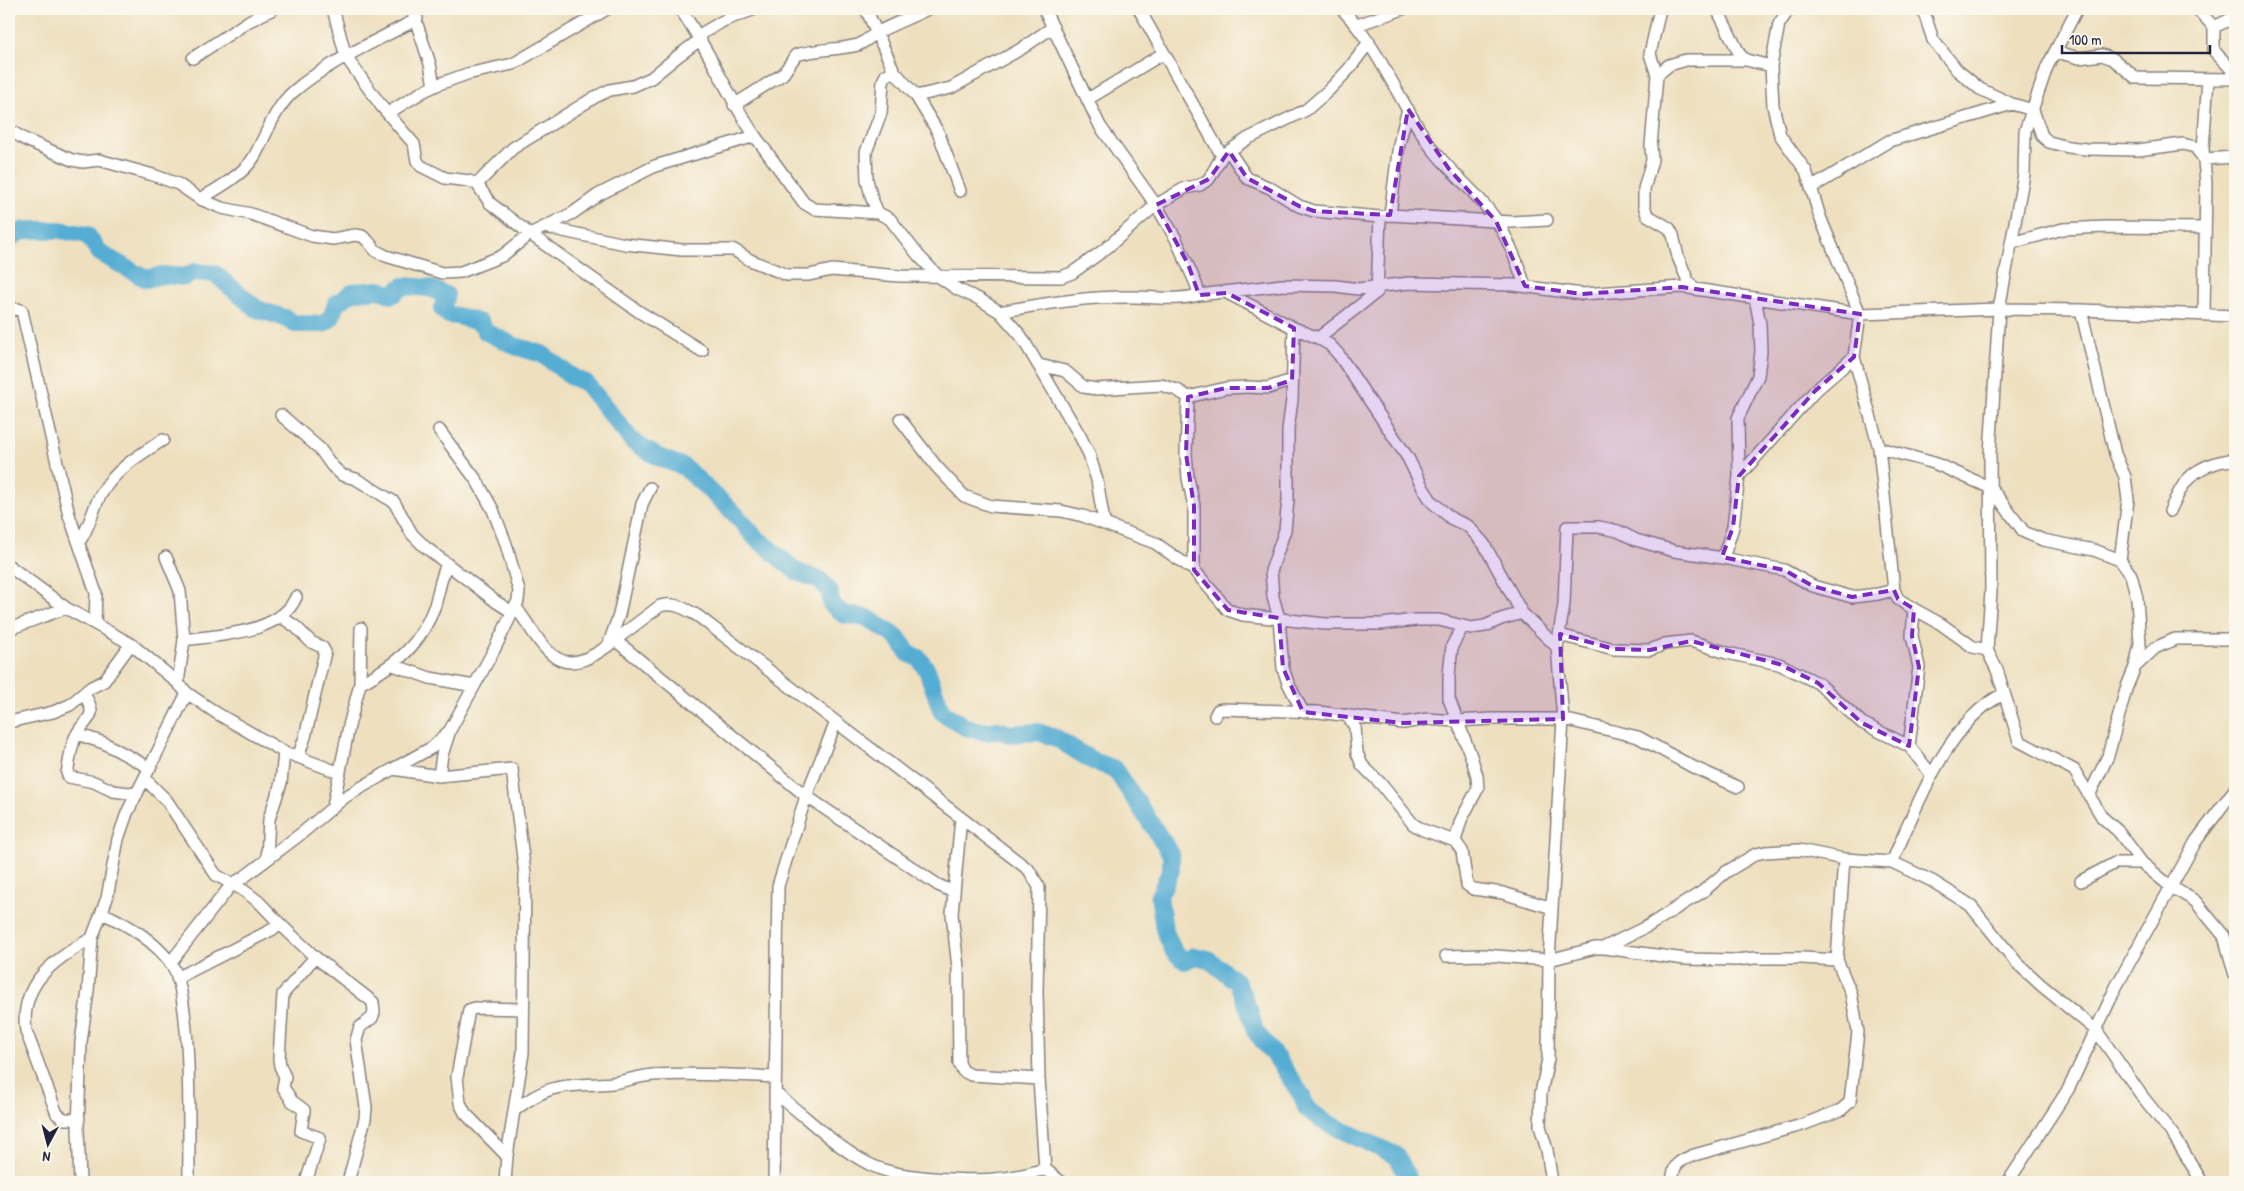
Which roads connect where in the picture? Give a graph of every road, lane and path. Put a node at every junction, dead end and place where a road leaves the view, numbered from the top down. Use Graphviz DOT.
graph roads {
  1 [pos="273,9"];
  2 [pos="333,9"];
  3 [pos="607,9"];
  4 [pos="680,9"];
  5 [pos="754,9"];
  6 [pos="866,9"];
  7 [pos="928,9"];
  8 [pos="1044,9"];
  9 [pos="1139,9"];
  10 [pos="1342,9"];
  11 [pos="1402,9"];
  12 [pos="1660,9"];
  13 [pos="1717,9"];
  14 [pos="1792,9"];
  15 [pos="1923,9"];
  16 [pos="2077,9"];
  17 [pos="2197,9"];
  18 [pos="415,14"];
  19 [pos="2235,17"];
  20 [pos="1357,25"];
  21 [pos="1053,27"];
  22 [pos="2214,27"];
  23 [pos="876,33"];
  24 [pos="700,37"];
  25 [pos="1369,42"];
  26 [pos="2056,52"];
  27 [pos="1164,53"];
  28 [pos="346,57"];
  29 [pos="193,58"];
  30 [pos="1746,60"];
  31 [pos="1771,66"];
  32 [pos="894,70"];
  33 [pos="2235,73"];
  34 [pos="1657,75"];
  35 [pos="2208,79"];
  36 [pos="2235,79"];
  37 [pos="434,86"];
  38 [pos="916,96"];
  39 [pos="1088,99"];
  40 [pos="2012,104"];
  41 [pos="734,106"];
  42 [pos="1408,109"];
  43 [pos="2033,110"];
  44 [pos="388,113"];
  45 [pos="9,130"];
  46 [pos="754,136"];
  47 [pos="1225,154"];
  48 [pos="2235,158"];
  49 [pos="2204,159"];
  50 [pos="477,184"];
  51 [pos="1811,188"];
  52 [pos="960,191"];
  53 [pos="200,199"];
  54 [pos="1156,205"];
  55 [pos="878,213"];
  56 [pos="1385,216"];
  57 [pos="1496,220"];
  58 [pos="1547,220"];
  59 [pos="544,227"];
  60 [pos="2205,228"];
  61 [pos="530,234"];
  62 [pos="2012,243"];
  63 [pos="938,276"];
  64 [pos="1378,286"];
  65 [pos="1525,286"];
  66 [pos="1694,289"];
  67 [pos="1227,293"];
  68 [pos="1199,295"];
  69 [pos="1755,298"];
  70 [pos="1999,309"];
  71 [pos="9,310"];
  72 [pos="2081,310"];
  73 [pos="1000,312"];
  74 [pos="1860,314"];
  75 [pos="2204,314"];
  76 [pos="2235,316"];
  77 [pos="1294,328"];
  78 [pos="1318,338"];
  79 [pos="702,351"];
  80 [pos="1854,357"];
  81 [pos="1040,365"];
  82 [pos="1292,380"];
  83 [pos="1188,396"];
  84 [pos="281,415"];
  85 [pos="900,419"];
  86 [pos="439,430"];
  87 [pos="163,440"];
  88 [pos="1879,448"];
  89 [pos="2235,458"];
  90 [pos="1739,476"];
  91 [pos="650,488"];
  92 [pos="1991,488"];
  93 [pos="2170,511"];
  94 [pos="1104,522"];
  95 [pos="79,542"];
  96 [pos="166,557"];
  97 [pos="1723,558"];
  98 [pos="2120,560"];
  99 [pos="447,564"];
  100 [pos="9,566"];
  101 [pos="1194,570"];
  102 [pos="1894,590"];
  103 [pos="296,598"];
  104 [pos="66,608"];
  105 [pos="514,609"];
  106 [pos="1914,610"];
  107 [pos="1522,613"];
  108 [pos="280,616"];
  109 [pos="1279,618"];
  110 [pos="95,624"];
  111 [pos="1463,626"];
  112 [pos="362,628"];
  113 [pos="9,629"];
  114 [pos="1560,632"];
  115 [pos="2235,639"];
  116 [pos="184,640"];
  117 [pos="612,643"];
  118 [pos="131,644"];
  119 [pos="1557,647"];
  120 [pos="1987,650"];
  121 [pos="393,665"];
  122 [pos="2136,666"];
  123 [pos="178,682"];
  124 [pos="360,684"];
  125 [pos="474,686"];
  126 [pos="187,693"];
  127 [pos="84,694"];
  128 [pos="2004,694"];
  129 [pos="1303,712"];
  130 [pos="1347,715"];
  131 [pos="1215,716"];
  132 [pos="1563,719"];
  133 [pos="9,720"];
  134 [pos="836,722"];
  135 [pos="1456,722"];
  136 [pos="450,730"];
  137 [pos="77,734"];
  138 [pos="1909,746"];
  139 [pos="284,752"];
  140 [pos="298,757"];
  141 [pos="393,769"];
  142 [pos="340,773"];
  143 [pos="147,774"];
  144 [pos="1931,774"];
  145 [pos="439,776"];
  146 [pos="1738,787"];
  147 [pos="2235,789"];
  148 [pos="137,794"];
  149 [pos="806,796"];
  150 [pos="2089,796"];
  151 [pos="333,806"];
  152 [pos="961,818"];
  153 [pos="1455,841"];
  154 [pos="267,858"];
  155 [pos="1844,858"];
  156 [pos="1892,862"];
  157 [pos="2142,863"];
  158 [pos="2081,881"];
  159 [pos="232,884"];
  160 [pos="2170,886"];
  161 [pos="954,892"];
  162 [pos="1552,908"];
  163 [pos="102,913"];
  164 [pos="282,925"];
  165 [pos="2230,937"];
  166 [pos="92,938"];
  167 [pos="1603,948"];
  168 [pos="1446,956"];
  169 [pos="314,957"];
  170 [pos="1549,960"];
  171 [pos="1837,960"];
  172 [pos="170,962"];
  173 [pos="2235,975"];
  174 [pos="178,978"];
  175 [pos="523,1009"];
  176 [pos="2096,1030"];
  177 [pos="775,1077"];
  178 [pos="1039,1079"];
  179 [pos="775,1093"];
  180 [pos="515,1110"];
  181 [pos="79,1120"];
  182 [pos="507,1156"];
  183 [pos="1045,1170"];
  184 [pos="80,1182"];
  185 [pos="189,1182"];
  186 [pos="306,1182"];
  187 [pos="348,1182"];
  188 [pos="506,1182"];
  189 [pos="774,1182"];
  190 [pos="1060,1182"];
  191 [pos="1552,1182"];
  192 [pos="1672,1182"];
  193 [pos="2008,1182"];
  194 [pos="2202,1182"];
  1 -- 29 [label="street"];
  2 -- 28 [label="street"];
  3 -- 37 [label="street"];
  4 -- 24 [label="street"];
  5 -- 24 [label="street"];
  6 -- 23 [label="street"];
  7 -- 23 [label="street"];
  8 -- 21 [label="street"];
  9 -- 27 [label="street"];
  10 -- 20 [label="street"];
  11 -- 20 [label="street"];
  12 -- 34 [label="street"];
  13 -- 30 [label="street"];
  14 -- 31 [label="street"];
  15 -- 40 [label="street"];
  16 -- 26 [label="street"];
  17 -- 22 [label="street"];
  18 -- 28 [label="street"];
  18 -- 37 [label="street"];
  19 -- 22 [label="street"];
  20 -- 25 [label="street"];
  21 -- 38 [label="street"];
  21 -- 39 [label="street"];
  22 -- 33 [label="street"];
  23 -- 32 [label="street"];
  23 -- 41 [label="street"];
  24 -- 41 [label="street"];
  24 -- 50 [label="street"];
  25 -- 42 [label="street"];
  25 -- 47 [label="street"];
  26 -- 35 [label="street"];
  26 -- 43 [label="street"];
  27 -- 39 [label="street"];
  27 -- 47 [label="street"];
  28 -- 44 [label="street"];
  28 -- 53 [label="street"];
  30 -- 31 [label="street"];
  30 -- 34 [label="street"];
  31 -- 51 [label="street"];
  32 -- 38 [label="street"];
  32 -- 55 [label="street"];
  34 -- 66 [label="street"];
  35 -- 36 [label="street"];
  35 -- 49 [label="street"];
  37 -- 44 [label="street"];
  38 -- 52 [label="street"];
  39 -- 54 [label="street"];
  40 -- 43 [label="street"];
  40 -- 51 [label="street"];
  41 -- 46 [label="street"];
  42 -- 56 [label="street"];
  42 -- 57 [label="street"];
  43 -- 49 [label="street"];
  43 -- 62 [label="street"];
  44 -- 50 [label="street"];
  45 -- 53 [label="street"];
  46 -- 55 [label="street"];
  46 -- 59 [label="street"];
  47 -- 54 [label="street"];
  47 -- 56 [label="street"];
  48 -- 49 [label="street"];
  49 -- 60 [label="street"];
  50 -- 61 [label="street"];
  51 -- 74 [label="street"];
  53 -- 61 [label="street"];
  54 -- 63 [label="street"];
  54 -- 68 [label="street"];
  55 -- 63 [label="street"];
  56 -- 57 [label="street"];
  56 -- 64 [label="street"];
  57 -- 58 [label="street"];
  57 -- 65 [label="street"];
  59 -- 61 [label="street"];
  59 -- 63 [label="street"];
  60 -- 62 [label="street"];
  60 -- 75 [label="street"];
  61 -- 79 [label="street"];
  62 -- 70 [label="street"];
  63 -- 73 [label="street"];
  64 -- 65 [label="street"];
  64 -- 67 [label="street"];
  64 -- 78 [label="street"];
  65 -- 66 [label="street"];
  66 -- 69 [label="street"];
  67 -- 68 [label="street"];
  67 -- 77 [label="street"];
  68 -- 73 [label="street"];
  69 -- 74 [label="street"];
  69 -- 90 [label="street"];
  70 -- 72 [label="street"];
  70 -- 74 [label="street"];
  70 -- 92 [label="street"];
  71 -- 95 [label="street"];
  72 -- 75 [label="street"];
  72 -- 98 [label="street"];
  73 -- 81 [label="street"];
  74 -- 80 [label="street"];
  75 -- 76 [label="street"];
  77 -- 78 [label="street"];
  77 -- 82 [label="street"];
  78 -- 107 [label="street"];
  80 -- 88 [label="street"];
  80 -- 90 [label="street"];
  81 -- 83 [label="street"];
  81 -- 94 [label="street"];
  82 -- 83 [label="street"];
  82 -- 109 [label="street"];
  83 -- 101 [label="street"];
  84 -- 99 [label="street"];
  85 -- 94 [label="street"];
  86 -- 105 [label="street"];
  87 -- 95 [label="street"];
  88 -- 92 [label="street"];
  88 -- 102 [label="street"];
  89 -- 93 [label="street"];
  90 -- 97 [label="street"];
  91 -- 117 [label="street"];
  92 -- 98 [label="street"];
  92 -- 120 [label="street"];
  94 -- 101 [label="street"];
  95 -- 110 [label="street"];
  96 -- 116 [label="street"];
  97 -- 102 [label="street"];
  97 -- 114 [label="street"];
  98 -- 122 [label="street"];
  99 -- 105 [label="street"];
  99 -- 121 [label="street"];
  100 -- 104 [label="street"];
  101 -- 109 [label="street"];
  102 -- 106 [label="street"];
  103 -- 108 [label="street"];
  104 -- 110 [label="street"];
  104 -- 113 [label="street"];
  105 -- 117 [label="street"];
  105 -- 125 [label="street"];
  106 -- 120 [label="street"];
  106 -- 138 [label="street"];
  107 -- 111 [label="street"];
  107 -- 119 [label="street"];
  108 -- 116 [label="street"];
  108 -- 140 [label="street"];
  109 -- 111 [label="street"];
  109 -- 129 [label="street"];
  110 -- 118 [label="street"];
  111 -- 135 [label="street"];
  112 -- 124 [label="street"];
  114 -- 119 [label="street"];
  114 -- 138 [label="street"];
  115 -- 122 [label="street"];
  116 -- 123 [label="street"];
  117 -- 134 [label="street"];
  117 -- 149 [label="street"];
  118 -- 123 [label="street"];
  118 -- 127 [label="street"];
  119 -- 132 [label="street"];
  120 -- 128 [label="street"];
  121 -- 124 [label="street"];
  121 -- 125 [label="street"];
  122 -- 150 [label="street"];
  123 -- 126 [label="street"];
  124 -- 142 [label="street"];
  125 -- 136 [label="street"];
  126 -- 139 [label="street"];
  126 -- 143 [label="street"];
  127 -- 133 [label="street"];
  127 -- 137 [label="street"];
  128 -- 144 [label="street"];
  128 -- 150 [label="street"];
  129 -- 130 [label="street"];
  129 -- 131 [label="street"];
  130 -- 135 [label="street"];
  130 -- 153 [label="street"];
  132 -- 135 [label="street"];
  132 -- 146 [label="street"];
  132 -- 162 [label="street"];
  134 -- 149 [label="street"];
  134 -- 152 [label="street"];
  135 -- 153 [label="street"];
  136 -- 141 [label="street"];
  136 -- 145 [label="street"];
  137 -- 143 [label="street"];
  137 -- 148 [label="street"];
  138 -- 144 [label="street"];
  139 -- 140 [label="street"];
  139 -- 154 [label="street"];
  140 -- 142 [label="street"];
  141 -- 145 [label="street"];
  141 -- 151 [label="street"];
  142 -- 151 [label="street"];
  143 -- 148 [label="street"];
  143 -- 159 [label="street"];
  144 -- 156 [label="street"];
  145 -- 175 [label="street"];
  147 -- 160 [label="street"];
  148 -- 163 [label="street"];
  149 -- 161 [label="street"];
  149 -- 177 [label="street"];
  150 -- 157 [label="street"];
  151 -- 154 [label="street"];
  152 -- 161 [label="street"];
  152 -- 178 [label="street"];
  153 -- 162 [label="street"];
  154 -- 159 [label="street"];
  155 -- 156 [label="street"];
  155 -- 167 [label="street"];
  155 -- 171 [label="street"];
  156 -- 176 [label="street"];
  157 -- 158 [label="street"];
  157 -- 160 [label="street"];
  159 -- 164 [label="street"];
  159 -- 172 [label="street"];
  160 -- 165 [label="street"];
  160 -- 176 [label="street"];
  161 -- 178 [label="street"];
  162 -- 170 [label="street"];
  163 -- 166 [label="street"];
  163 -- 172 [label="street"];
  164 -- 169 [label="street"];
  164 -- 174 [label="street"];
  165 -- 173 [label="street"];
  166 -- 181 [label="street"];
  166 -- 181 [label="street"];
  167 -- 170 [label="street"];
  167 -- 171 [label="street"];
  168 -- 170 [label="street"];
  169 -- 186 [label="street"];
  169 -- 187 [label="street"];
  170 -- 191 [label="street"];
  171 -- 192 [label="street"];
  172 -- 174 [label="street"];
  174 -- 185 [label="street"];
  175 -- 180 [label="street"];
  175 -- 182 [label="street"];
  176 -- 193 [label="street"];
  176 -- 194 [label="street"];
  177 -- 179 [label="street"];
  177 -- 180 [label="street"];
  178 -- 183 [label="street"];
  179 -- 183 [label="street"];
  179 -- 189 [label="street"];
  180 -- 182 [label="street"];
  181 -- 184 [label="street"];
  182 -- 188 [label="street"];
  183 -- 190 [label="street"];
}
